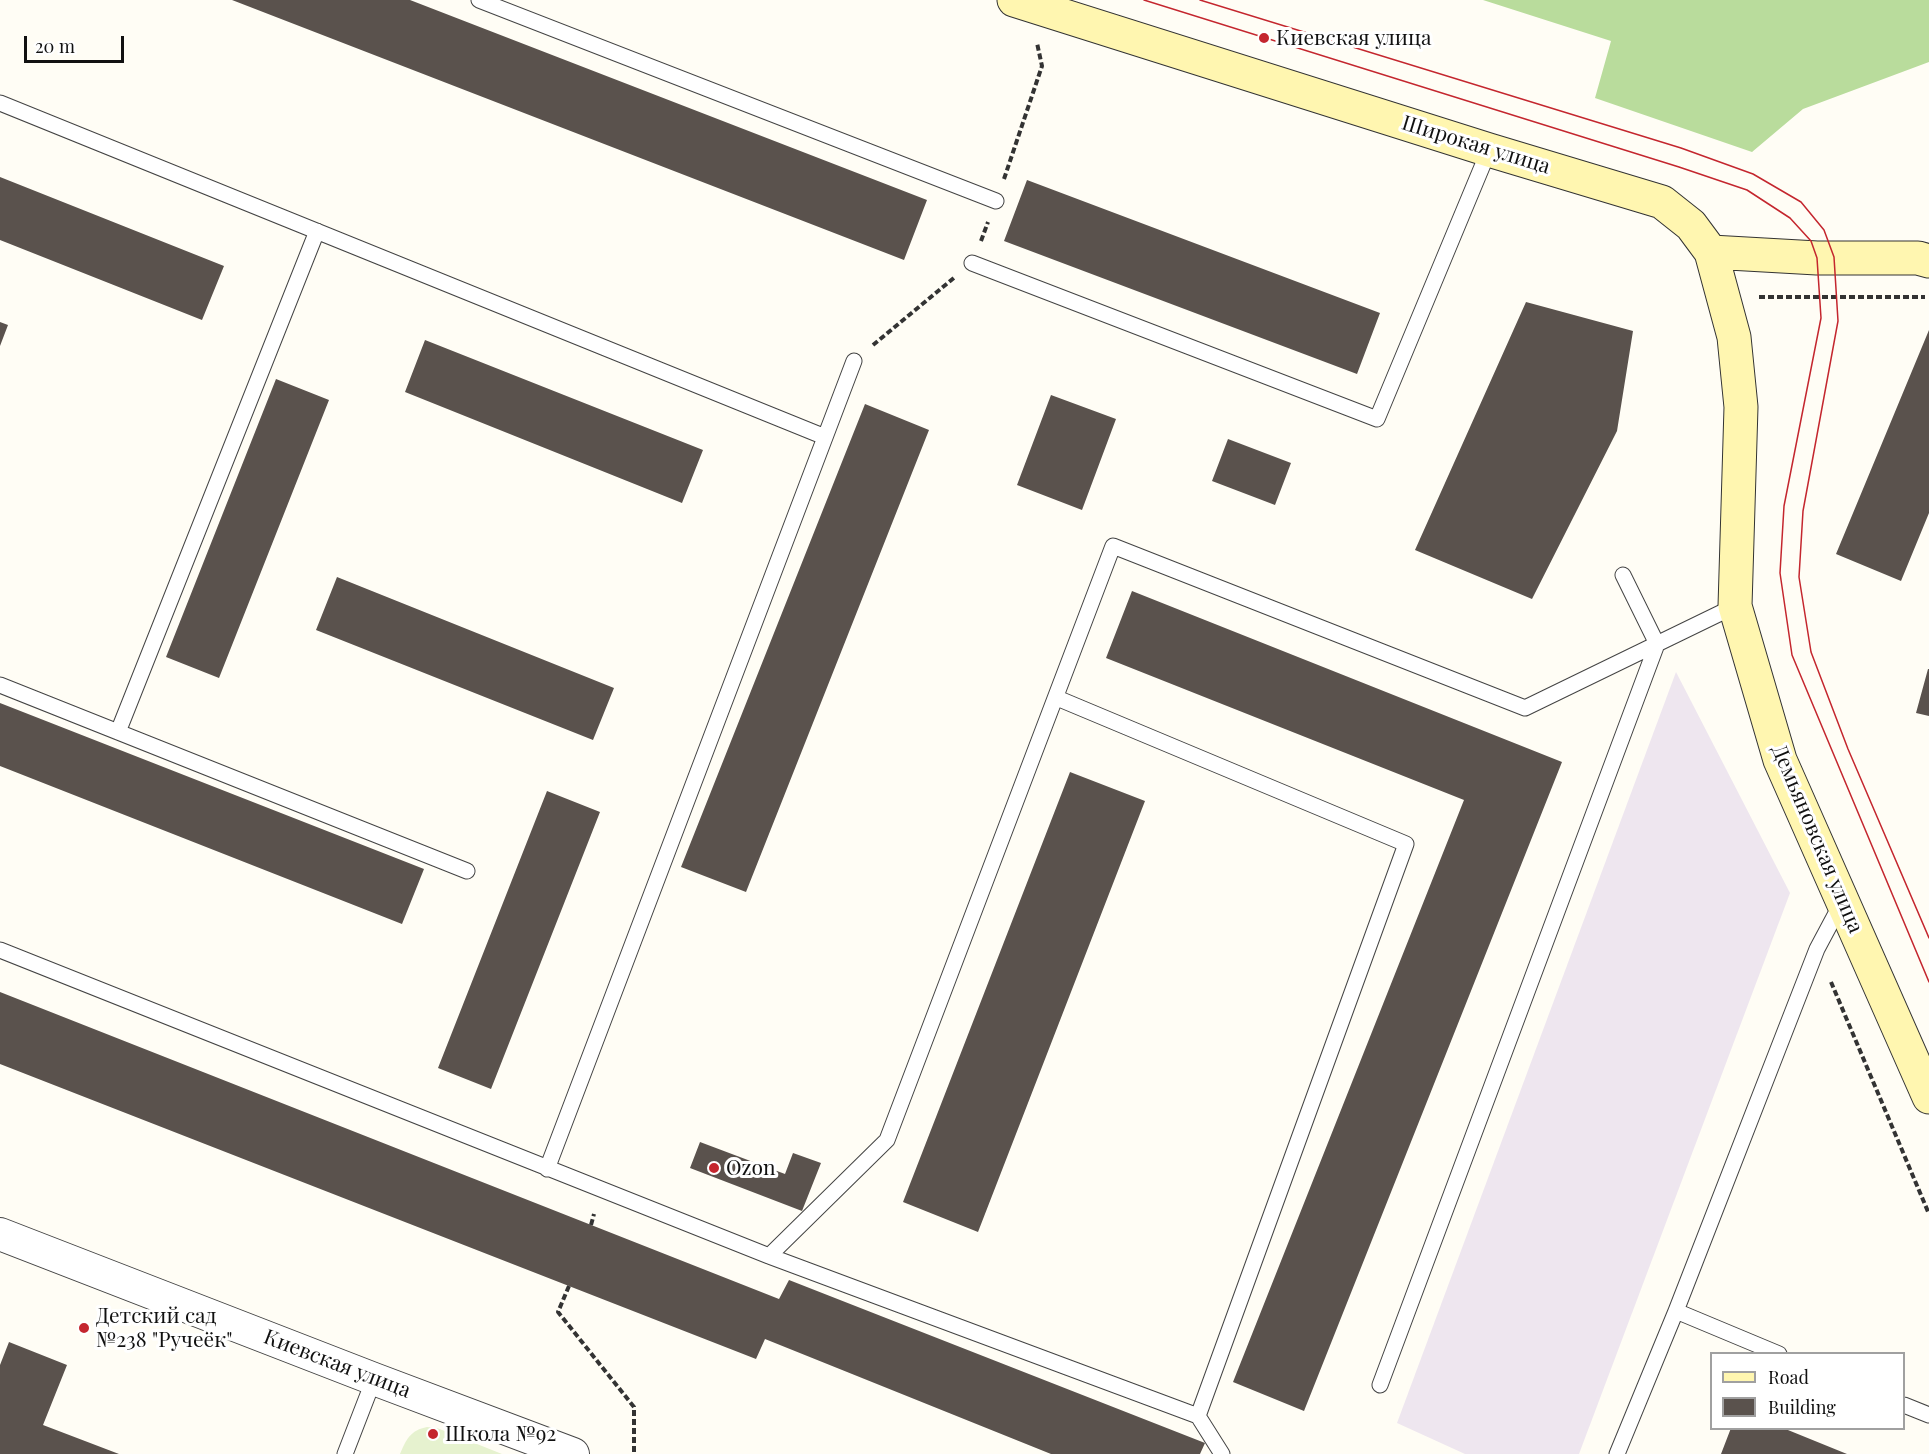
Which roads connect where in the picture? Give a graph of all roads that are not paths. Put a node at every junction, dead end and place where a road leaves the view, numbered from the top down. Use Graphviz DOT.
graph roads {
  1 [pos="479,0"];
  2 [pos="1014,0"];
  3 [pos="0,103"];
  4 [pos="1490,150"];
  5 [pos="996,201"];
  6 [pos="317,231"];
  7 [pos="1711,252"];
  8 [pos="1929,261"];
  9 [pos="972,263"];
  10 [pos="854,361"];
  11 [pos="825,437"];
  12 [pos="1623,575"];
  13 [pos="1736,606"];
  14 [pos="1657,644"];
  15 [pos="0,685"];
  16 [pos="1057,698"];
  17 [pos="118,732"];
  18 [pos="467,871"];
  19 [pos="1842,901"];
  20 [pos="0,950"];
  21 [pos="1929,1097"];
  22 [pos="547,1169"];
  23 [pos="0,1234"];
  24 [pos="769,1256"];
  25 [pos="1676,1311"];
  26 [pos="1777,1352"];
  27 [pos="374,1379"];
  28 [pos="1380,1386"];
  29 [pos="1905,1405"];
  30 [pos="1929,1415"];
  31 [pos="1198,1416"];
  32 [pos="345,1454"];
  33 [pos="573,1454"];
  34 [pos="1222,1454"];
  35 [pos="1617,1454"];
  1 -- 5 [label="lane"];
  2 -- 4 [label="street, Широкая улица"];
  3 -- 6 [label="lane"];
  4 -- 7 [label="street, Широкая улица"];
  4 -- 9 [label="lane"];
  6 -- 11 [label="lane"];
  6 -- 17 [label="lane"];
  7 -- 8 [label="street"];
  7 -- 13 [label="street, Демьяновская улица"];
  10 -- 11 [label="lane"];
  11 -- 22 [label="lane"];
  12 -- 14 [label="lane"];
  13 -- 14 [label="lane"];
  13 -- 19 [label="street, Демьяновская улица"];
  14 -- 16 [label="lane"];
  14 -- 28 [label="lane"];
  15 -- 17 [label="lane"];
  16 -- 24 [label="lane"];
  16 -- 31 [label="lane"];
  17 -- 18 [label="lane"];
  19 -- 21 [label="street, Демьяновская улица"];
  19 -- 25 [label="lane"];
  20 -- 22 [label="lane"];
  22 -- 24 [label="lane"];
  23 -- 27 [label="street, Киевская улица"];
  24 -- 31 [label="lane"];
  25 -- 26 [label="lane"];
  25 -- 35 [label="lane"];
  27 -- 32 [label="lane"];
  27 -- 33 [label="street, Киевская улица"];
  29 -- 30 [label="lane"];
  31 -- 34 [label="lane"];
}
